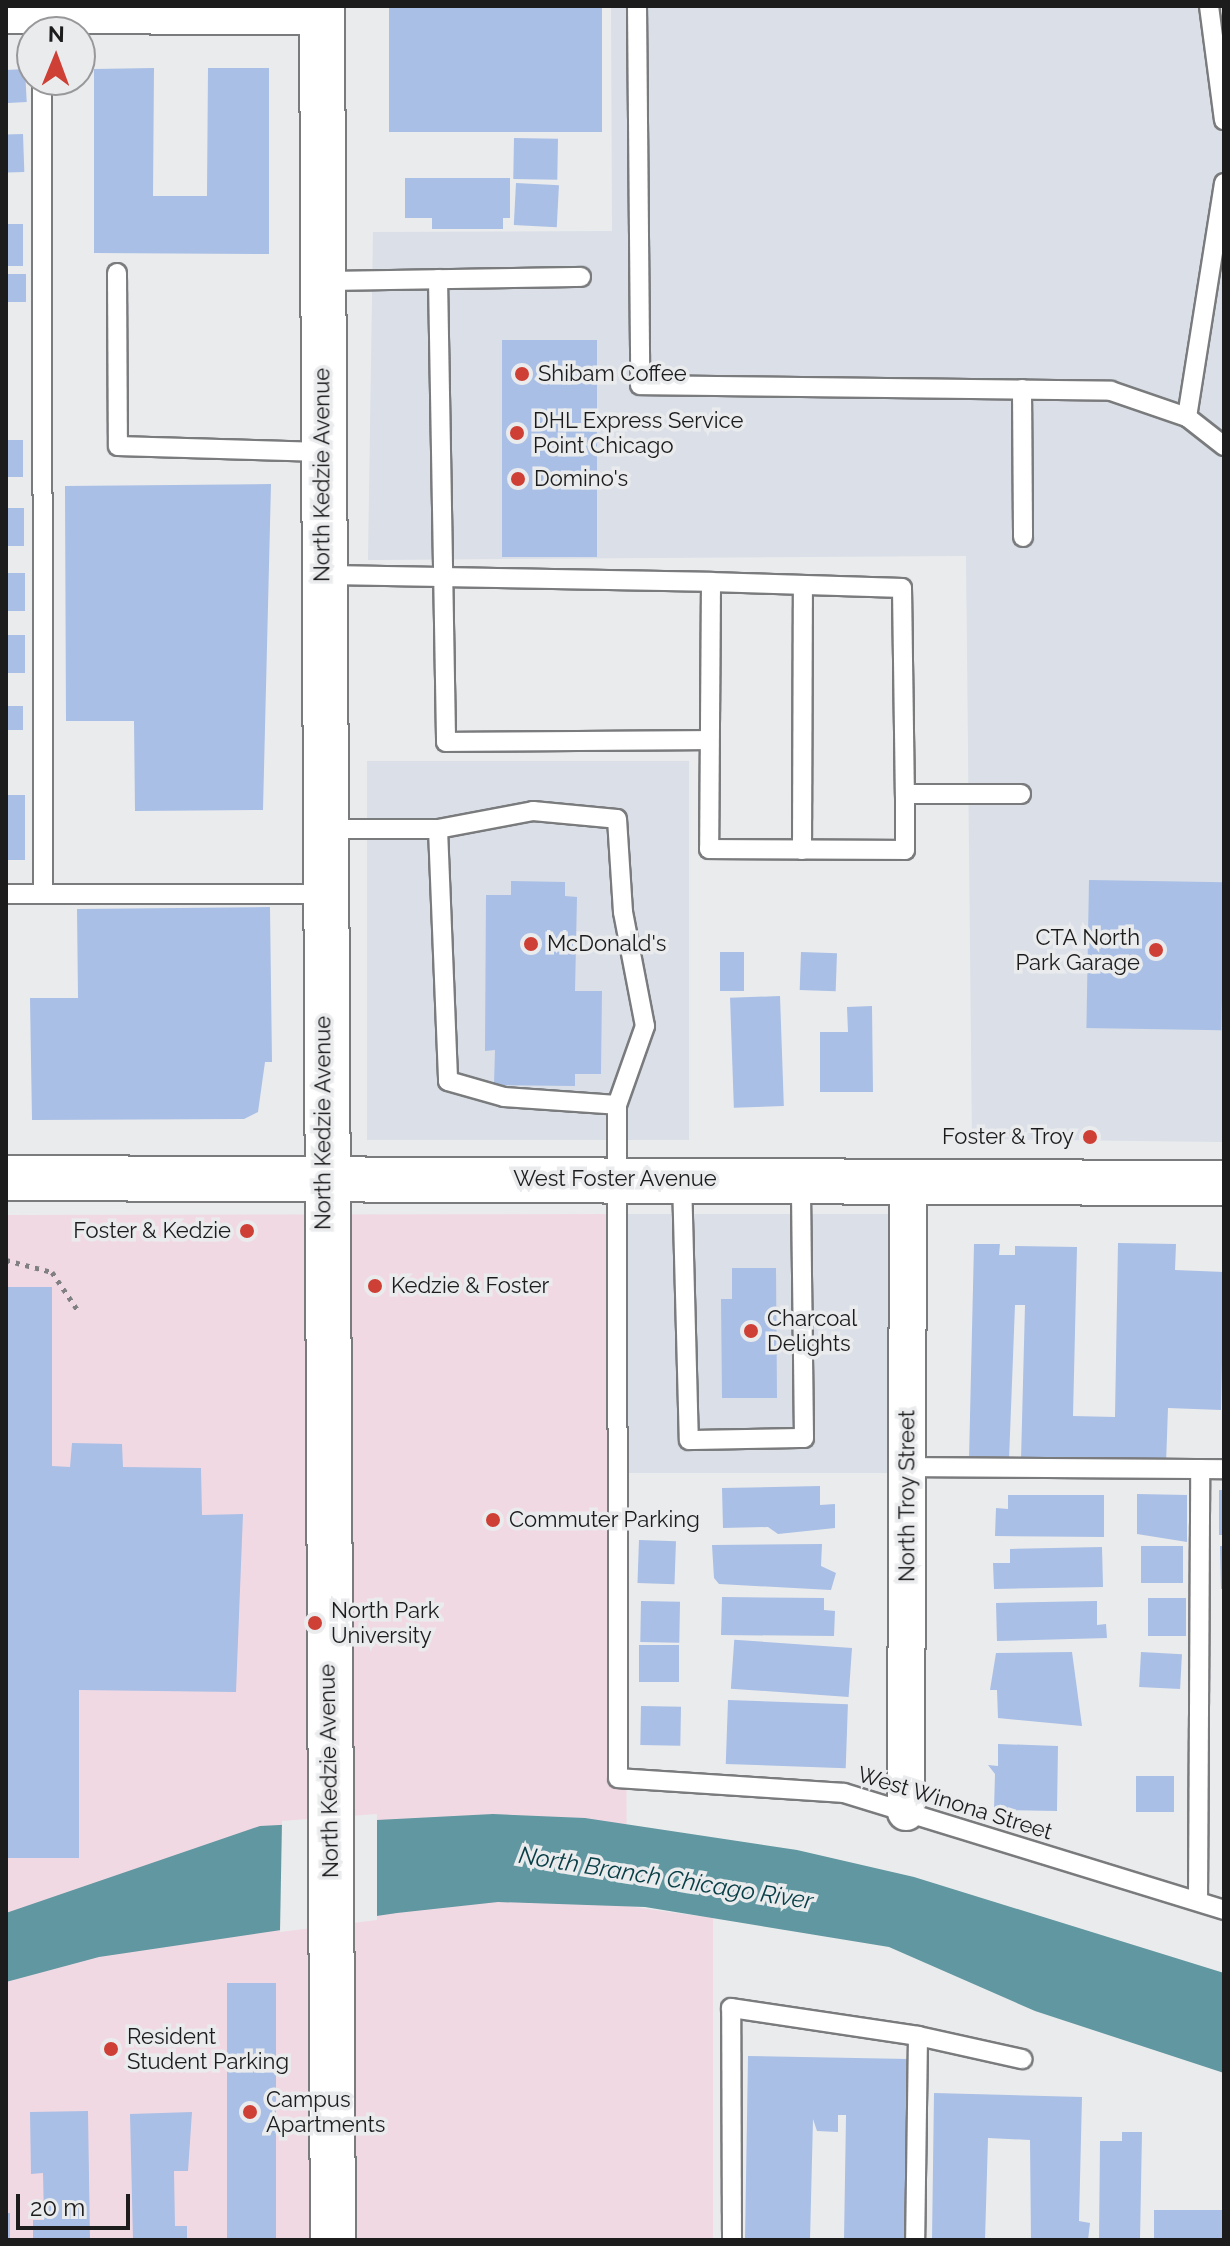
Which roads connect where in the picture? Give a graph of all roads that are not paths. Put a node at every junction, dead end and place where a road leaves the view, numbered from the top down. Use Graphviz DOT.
graph roads {
  1 [pos="637,6"];
  2 [pos="1209,6"];
  3 [pos="322,11"];
  4 [pos="96,17"];
  5 [pos="42,96"];
  6 [pos="1224,120"];
  7 [pos="1224,183"];
  8 [pos="117,273"];
  9 [pos="581,277"];
  10 [pos="438,279"];
  11 [pos="322,281"];
  12 [pos="1022,389"];
  13 [pos="1187,417"];
  14 [pos="1224,446"];
  15 [pos="322,452"];
  16 [pos="1023,537"];
  17 [pos="322,575"];
  18 [pos="444,576"];
  19 [pos="711,582"];
  20 [pos="803,585"];
  21 [pos="709,740"];
  22 [pos="905,794"];
  23 [pos="1021,794"];
  24 [pos="323,829"];
  25 [pos="438,829"];
  26 [pos="802,850"];
  27 [pos="6,894"];
  28 [pos="43,894"];
  29 [pos="323,894"];
  30 [pos="617,1105"];
  31 [pos="6,1178"];
  32 [pos="323,1178"];
  33 [pos="618,1179"];
  34 [pos="682,1179"];
  35 [pos="801,1179"];
  36 [pos="908,1180"];
  37 [pos="1224,1183"];
  38 [pos="907,1467"];
  39 [pos="1200,1469"];
  40 [pos="1224,1469"];
  41 [pos="906,1812"];
  42 [pos="1198,1901"];
  43 [pos="1224,1910"];
  44 [pos="918,2036"];
  45 [pos="1022,2059"];
  46 [pos="333,2240"];
  47 [pos="732,2240"];
  48 [pos="915,2240"];
  1 -- 12 [label="lane"];
  2 -- 6 [label="lane"];
  3 -- 4 [label="street"];
  3 -- 11 [label="main road, North Kedzie Avenue"];
  5 -- 28 [label="lane"];
  7 -- 13 [label="lane"];
  8 -- 15 [label="lane"];
  9 -- 10 [label="lane"];
  10 -- 11 [label="lane"];
  10 -- 18 [label="lane"];
  11 -- 15 [label="main road, North Kedzie Avenue"];
  12 -- 13 [label="lane"];
  12 -- 16 [label="lane"];
  13 -- 14 [label="lane"];
  15 -- 17 [label="main road, North Kedzie Avenue"];
  17 -- 18 [label="lane"];
  17 -- 24 [label="main road, North Kedzie Avenue"];
  18 -- 19 [label="lane"];
  18 -- 21 [label="lane"];
  19 -- 20 [label="lane"];
  19 -- 21 [label="lane"];
  20 -- 22 [label="lane"];
  20 -- 26 [label="lane"];
  21 -- 26 [label="lane"];
  22 -- 23 [label="lane"];
  22 -- 26 [label="lane"];
  24 -- 25 [label="lane"];
  24 -- 29 [label="main road, North Kedzie Avenue"];
  25 -- 30 [label="lane"];
  25 -- 30 [label="lane"];
  27 -- 28 [label="lane"];
  28 -- 29 [label="lane"];
  29 -- 32 [label="main road, North Kedzie Avenue"];
  30 -- 33 [label="lane"];
  31 -- 32 [label="main road, West Foster Avenue"];
  32 -- 33 [label="main road, West Foster Avenue"];
  32 -- 46 [label="main road, North Kedzie Avenue"];
  33 -- 34 [label="main road, West Foster Avenue"];
  33 -- 41 [label="lane, West Winona Street"];
  34 -- 35 [label="main road, West Foster Avenue"];
  34 -- 35 [label="lane"];
  35 -- 36 [label="main road, West Foster Avenue"];
  36 -- 37 [label="main road, West Foster Avenue"];
  36 -- 38 [label="street, North Troy Street"];
  38 -- 39 [label="lane"];
  38 -- 41 [label="street, North Troy Street"];
  39 -- 40 [label="lane"];
  39 -- 42 [label="lane"];
  41 -- 42 [label="lane, West Winona Street"];
  42 -- 43 [label="lane, West Winona Street"];
  44 -- 45 [label="lane"];
  44 -- 47 [label="lane"];
  44 -- 48 [label="lane"];
}
